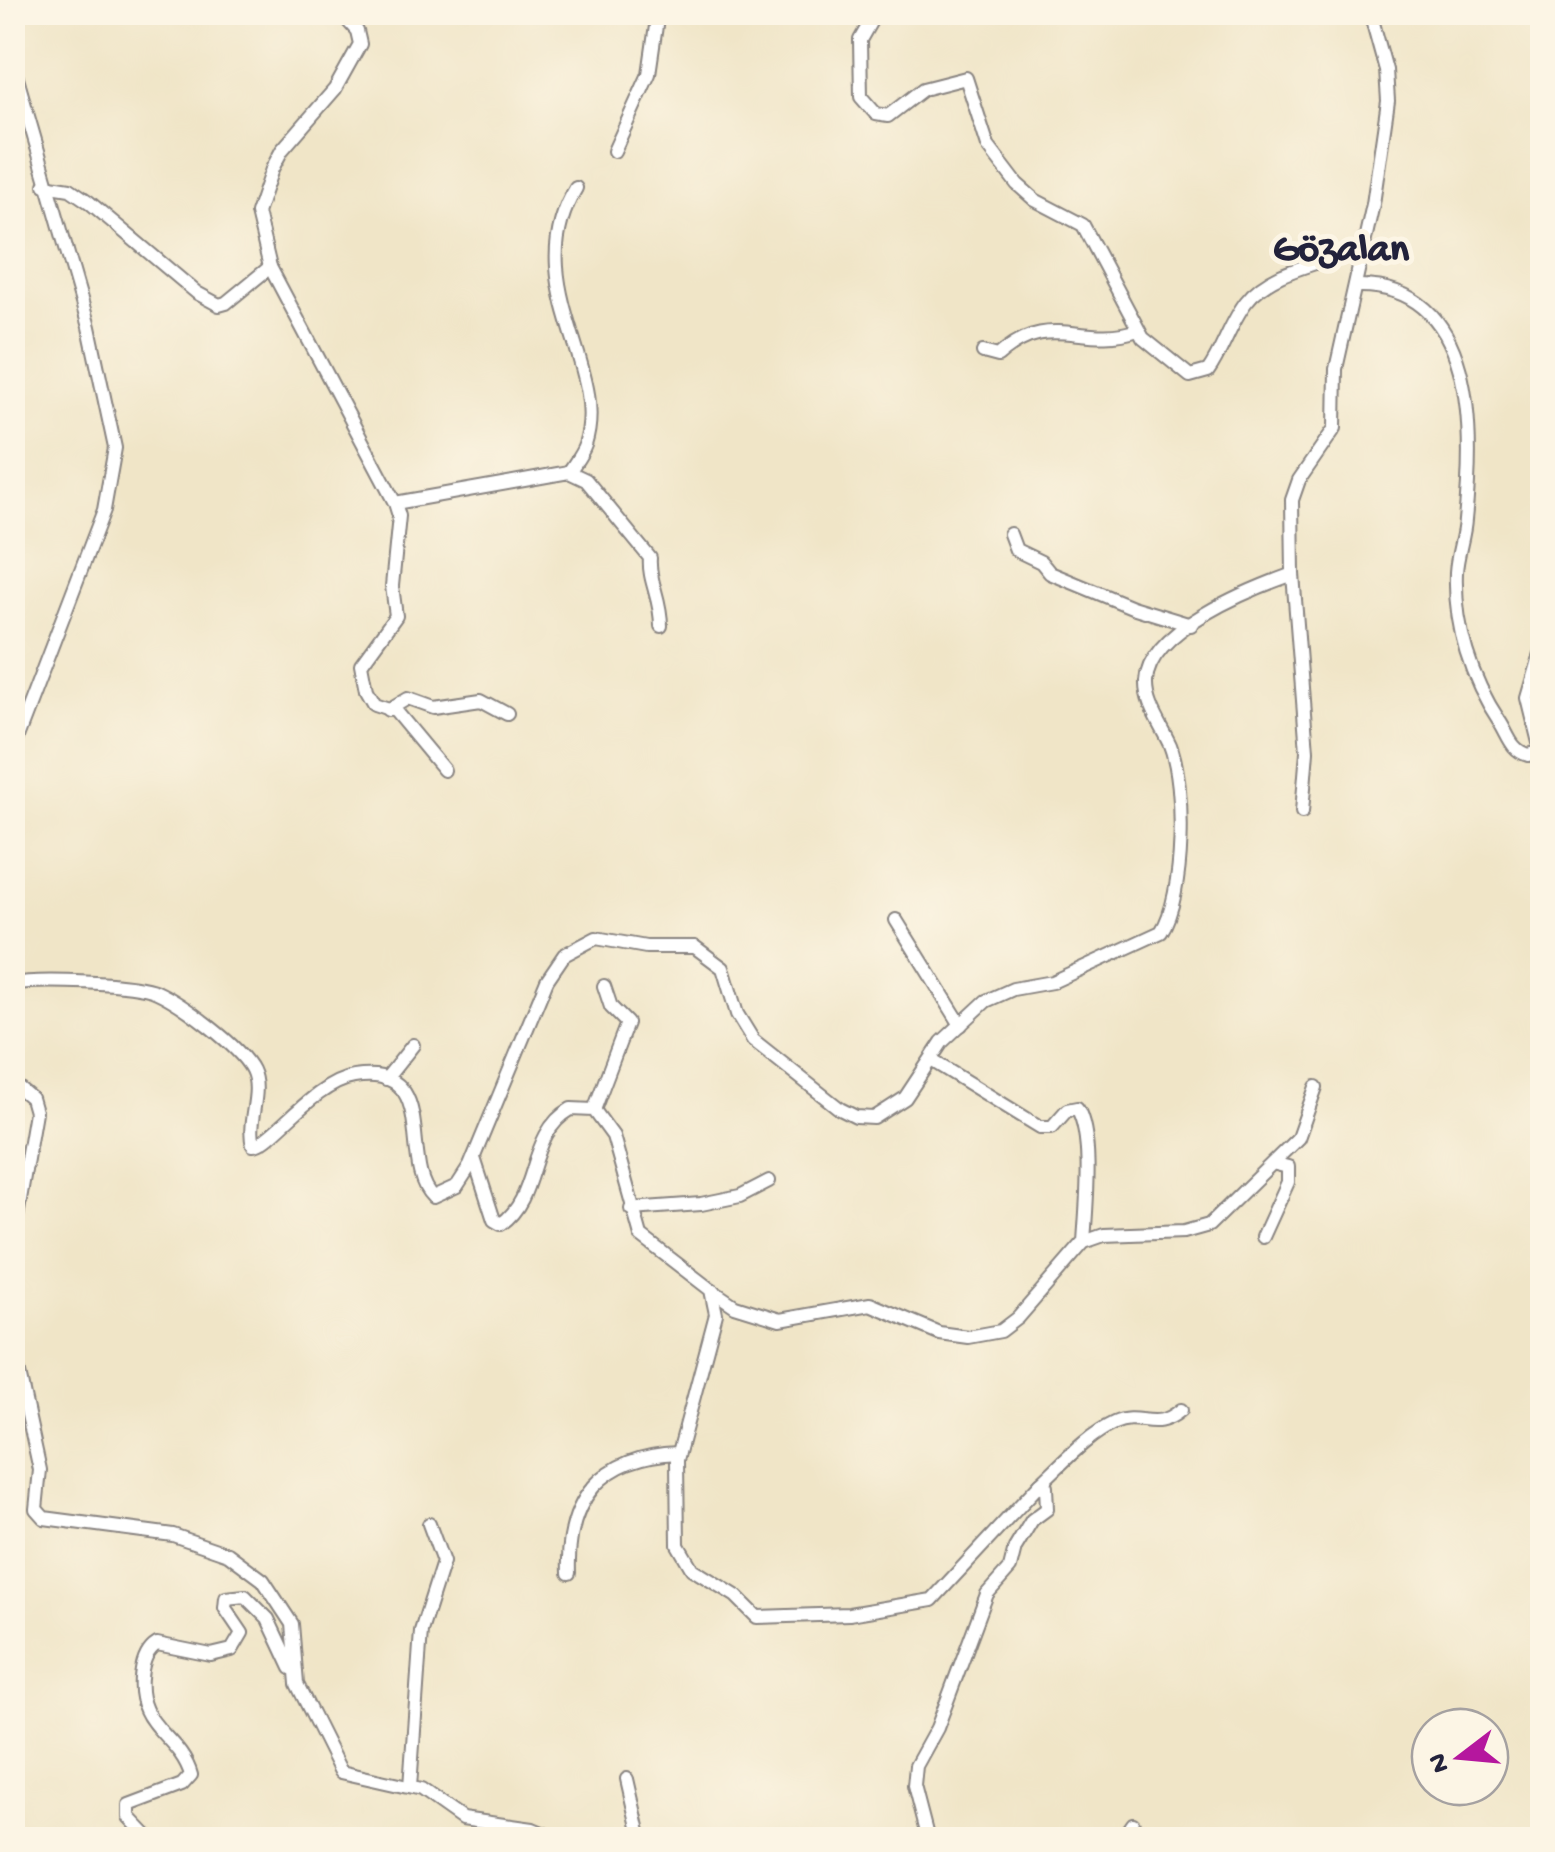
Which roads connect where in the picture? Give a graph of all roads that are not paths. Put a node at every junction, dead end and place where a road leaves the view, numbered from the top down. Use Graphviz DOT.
graph roads {
  1 [pos="340,12"];
  2 [pos="658,12"];
  3 [pos="876,12"];
  4 [pos="1370,12"];
  5 [pos="12,62"];
  6 [pos="614,150"];
  7 [pos="45,186"];
  8 [pos="576,188"];
  9 [pos="1365,246"];
  10 [pos="270,266"];
  11 [pos="1356,286"];
  12 [pos="1138,330"];
  13 [pos="983,352"];
  14 [pos="570,472"];
  15 [pos="396,503"];
  16 [pos="1010,534"];
  17 [pos="1293,574"];
  18 [pos="1191,625"];
  19 [pos="661,626"];
  20 [pos="1542,650"];
  21 [pos="388,710"];
  22 [pos="507,714"];
  23 [pos="12,750"];
  24 [pos="444,770"];
  25 [pos="1302,812"];
  26 [pos="896,920"];
  27 [pos="12,984"];
  28 [pos="604,986"];
  29 [pos="960,1025"];
  30 [pos="413,1044"];
  31 [pos="931,1060"];
  32 [pos="386,1079"];
  33 [pos="12,1082"];
  34 [pos="1316,1087"];
  35 [pos="594,1110"];
  36 [pos="474,1158"];
  37 [pos="1276,1164"];
  38 [pos="768,1181"];
  39 [pos="631,1209"];
  40 [pos="1264,1236"];
  41 [pos="1084,1242"];
  42 [pos="12,1246"];
  43 [pos="711,1290"];
  44 [pos="12,1341"];
  45 [pos="1181,1410"];
  46 [pos="678,1453"];
  47 [pos="1040,1484"];
  48 [pos="429,1524"];
  49 [pos="569,1574"];
  50 [pos="297,1684"];
  51 [pos="627,1780"];
  52 [pos="410,1787"];
  53 [pos="1133,1824"];
  54 [pos="1122,1837"];
  55 [pos="150,1840"];
  56 [pos="559,1840"];
  57 [pos="641,1840"];
  58 [pos="928,1840"];
  59 [pos="1081,1840"];
  1 -- 10 [label="street"];
  2 -- 6 [label="street"];
  3 -- 12 [label="street"];
  4 -- 9 [label="street"];
  5 -- 7 [label="street"];
  7 -- 10 [label="street"];
  7 -- 23 [label="street"];
  8 -- 14 [label="street"];
  9 -- 11 [label="street"];
  9 -- 12 [label="street"];
  10 -- 15 [label="street"];
  11 -- 17 [label="street"];
  11 -- 20 [label="street"];
  12 -- 13 [label="street"];
  14 -- 15 [label="street"];
  14 -- 19 [label="street"];
  15 -- 21 [label="street"];
  16 -- 18 [label="street"];
  17 -- 18 [label="street"];
  17 -- 25 [label="street"];
  18 -- 29 [label="street"];
  21 -- 22 [label="street"];
  21 -- 24 [label="street"];
  26 -- 29 [label="street"];
  27 -- 32 [label="street"];
  28 -- 35 [label="street"];
  29 -- 31 [label="street"];
  30 -- 32 [label="street"];
  31 -- 36 [label="street"];
  31 -- 41 [label="street"];
  32 -- 36 [label="street"];
  33 -- 42 [label="street"];
  34 -- 37 [label="street"];
  35 -- 36 [label="street"];
  35 -- 39 [label="street"];
  37 -- 40 [label="street"];
  37 -- 41 [label="street"];
  38 -- 39 [label="street"];
  39 -- 43 [label="street"];
  41 -- 43 [label="street"];
  43 -- 46 [label="street"];
  44 -- 50 [label="street"];
  45 -- 47 [label="street"];
  46 -- 47 [label="street"];
  46 -- 49 [label="street"];
  47 -- 58 [label="street"];
  48 -- 52 [label="street"];
  50 -- 52 [label="street"];
  50 -- 55 [label="street"];
  51 -- 57 [label="street"];
  52 -- 56 [label="street"];
  53 -- 54 [label="street"];
  54 -- 59 [label="street"];
}
